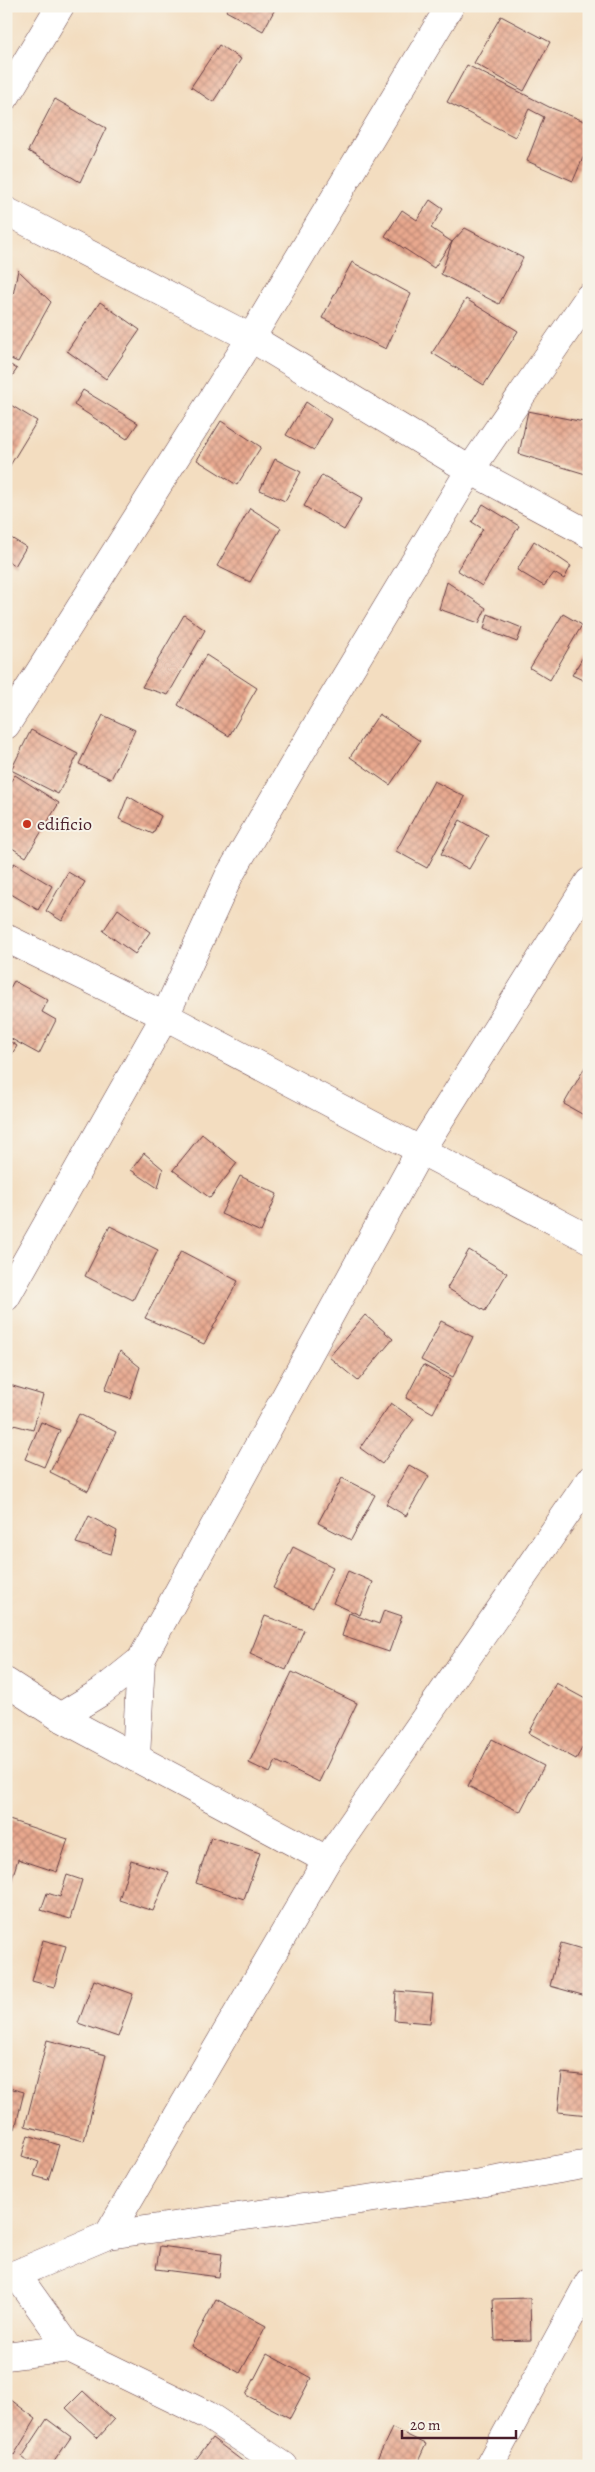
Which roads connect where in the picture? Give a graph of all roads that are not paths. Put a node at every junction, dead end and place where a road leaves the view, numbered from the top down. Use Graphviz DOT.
graph roads {
  1 [pos="60,6"];
  2 [pos="450,6"];
  3 [pos="6,96"];
  4 [pos="6,211"];
  5 [pos="589,297"];
  6 [pos="251,338"];
  7 [pos="470,470"];
  8 [pos="589,534"];
  9 [pos="6,725"];
  10 [pos="589,882"];
  11 [pos="6,938"];
  12 [pos="165,1016"];
  13 [pos="420,1151"];
  14 [pos="589,1239"];
  15 [pos="6,1298"];
  16 [pos="589,1482"];
  17 [pos="142,1660"];
  18 [pos="6,1682"];
  19 [pos="60,1717"];
  20 [pos="136,1758"];
  21 [pos="326,1860"];
  22 [pos="589,2164"];
  23 [pos="108,2235"];
  24 [pos="11,2275"];
  25 [pos="589,2282"];
  26 [pos="69,2348"];
  27 [pos="6,2356"];
  28 [pos="284,2466"];
  29 [pos="489,2466"];
  1 -- 3 [label="street"];
  2 -- 6 [label="street"];
  4 -- 6 [label="street"];
  5 -- 7 [label="street"];
  6 -- 7 [label="street"];
  6 -- 9 [label="street"];
  7 -- 8 [label="street"];
  7 -- 12 [label="street"];
  10 -- 13 [label="street"];
  11 -- 12 [label="street"];
  12 -- 13 [label="street"];
  12 -- 15 [label="street"];
  13 -- 14 [label="street"];
  13 -- 17 [label="street"];
  16 -- 21 [label="street"];
  17 -- 19 [label="street"];
  17 -- 20 [label="street"];
  18 -- 19 [label="street"];
  19 -- 20 [label="street"];
  20 -- 21 [label="street"];
  21 -- 23 [label="street"];
  22 -- 23 [label="street"];
  23 -- 24 [label="street"];
  24 -- 26 [label="street"];
  25 -- 29 [label="street"];
  26 -- 27 [label="street"];
  26 -- 28 [label="street"];
}
